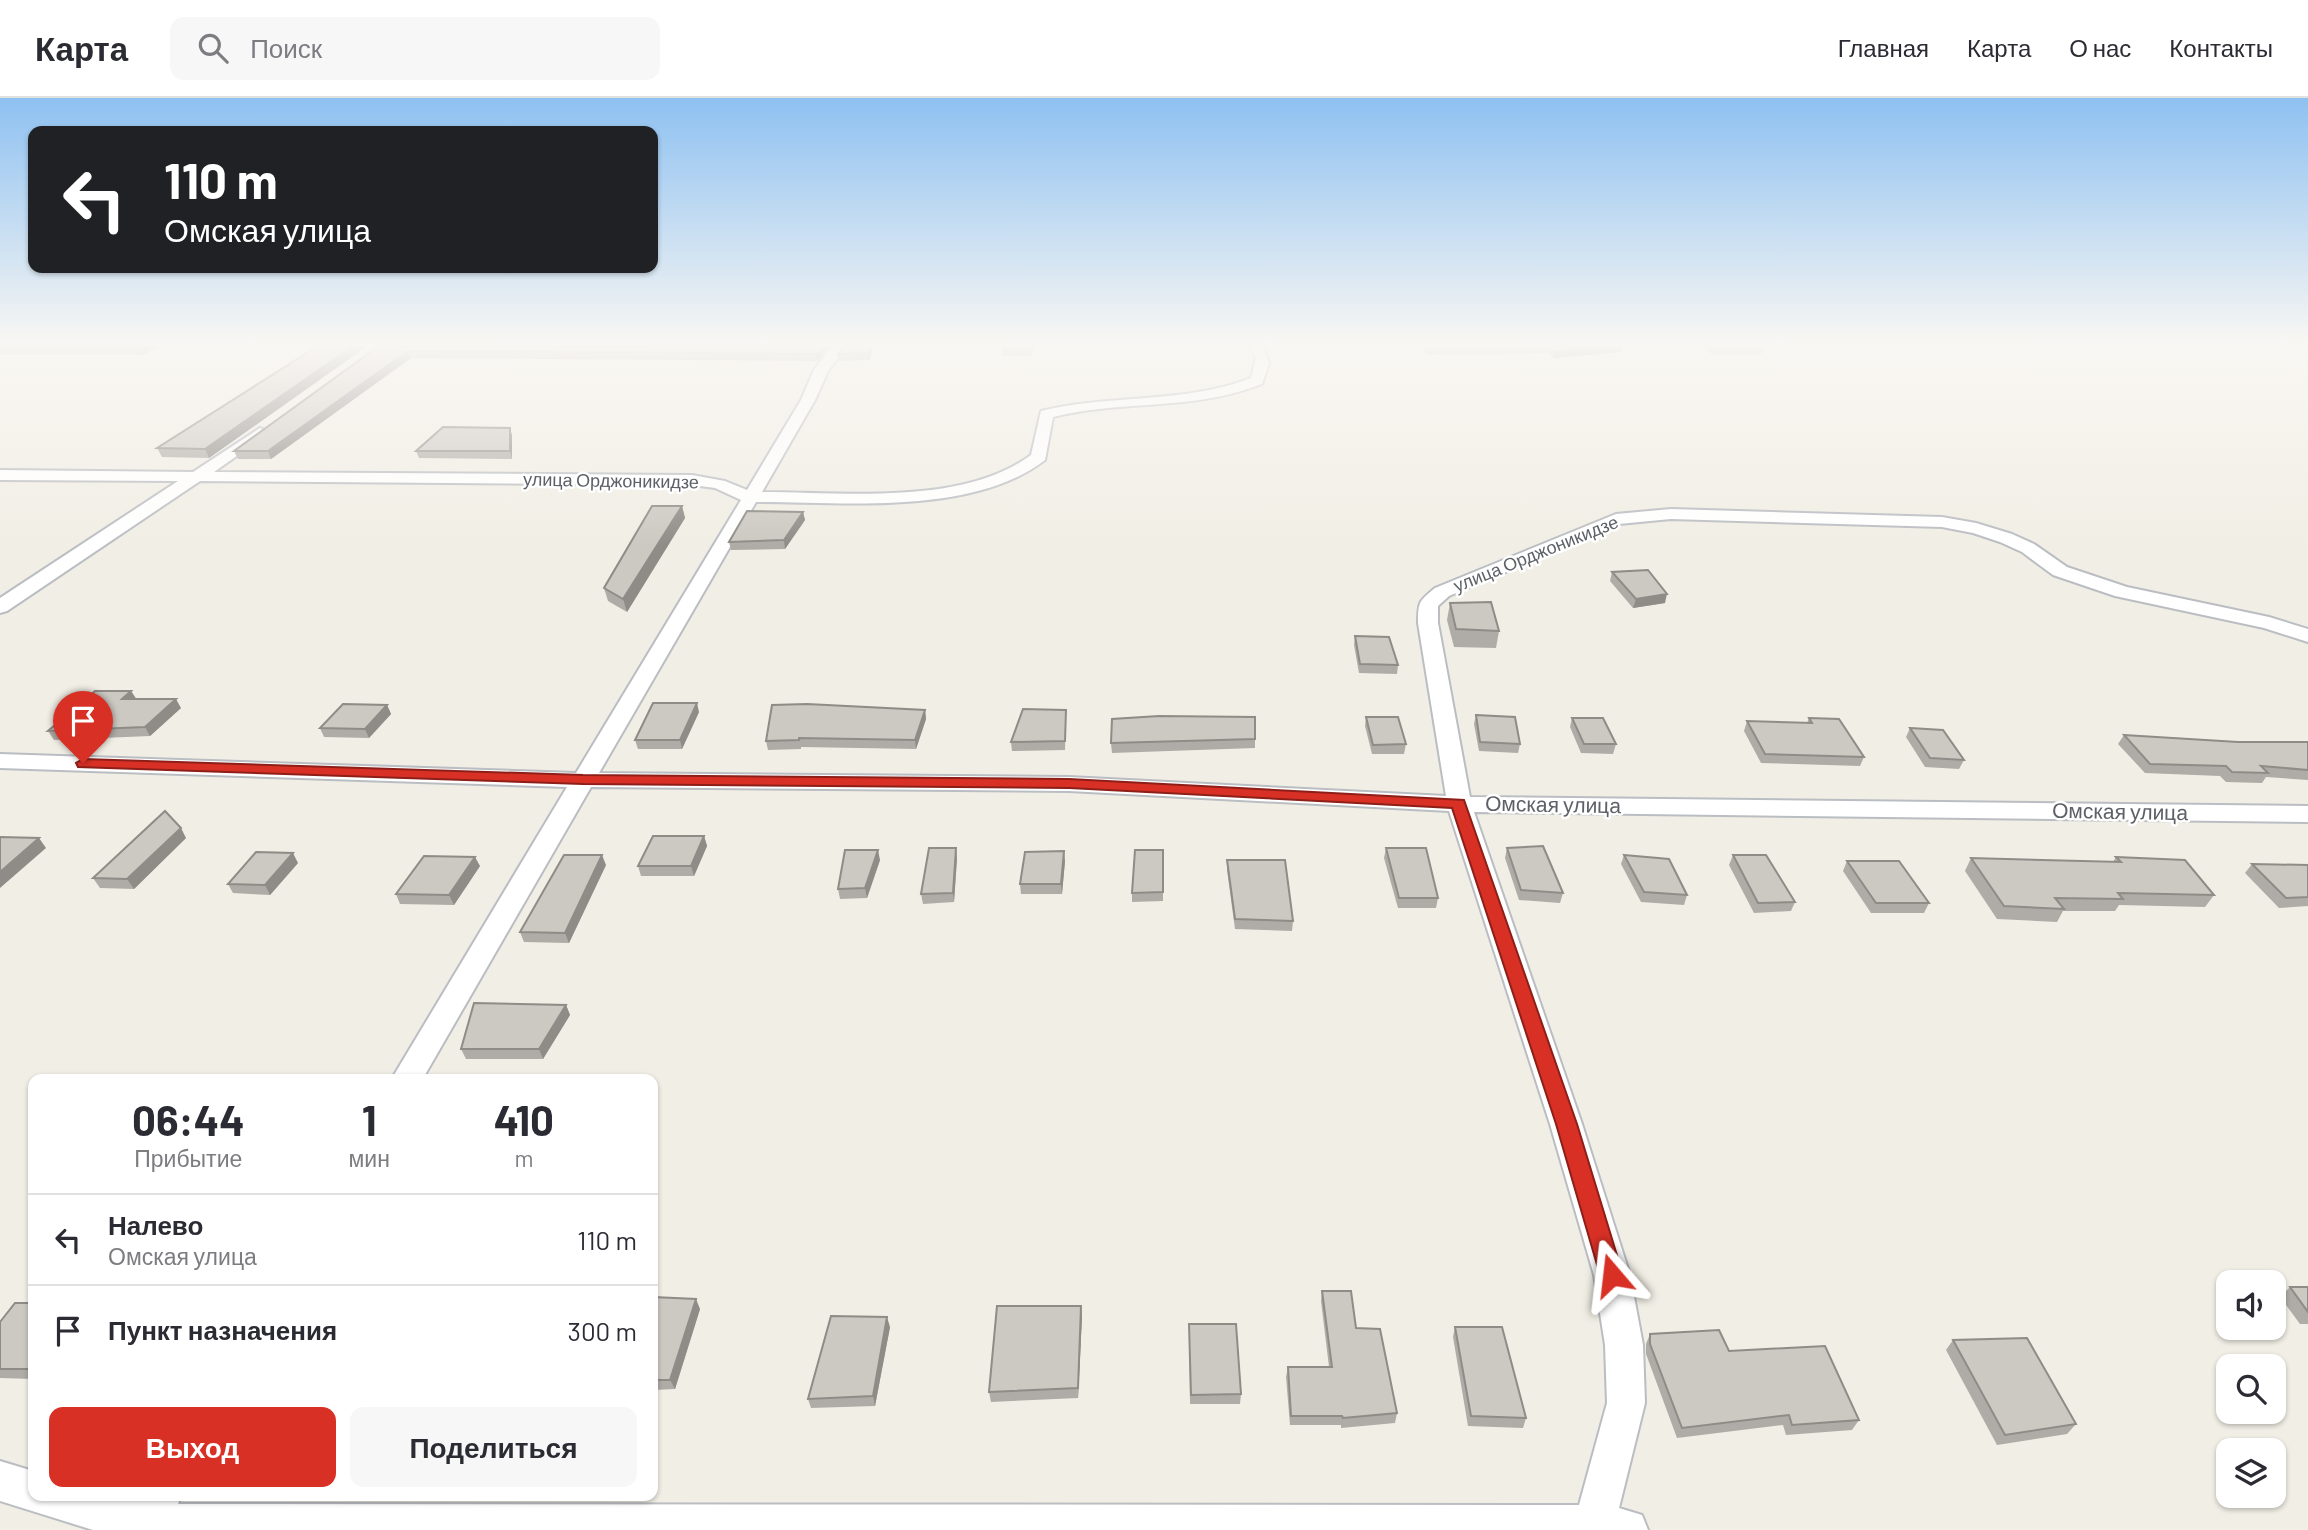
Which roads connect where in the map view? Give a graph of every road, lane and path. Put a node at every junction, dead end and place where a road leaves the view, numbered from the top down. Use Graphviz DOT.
graph roads {
  1 [pos="800,413"];
  2 [pos="1050,413"];
  3 [pos="276,421"];
  4 [pos="0,475"];
  5 [pos="197,477"];
  6 [pos="749,497"];
  7 [pos="0,607"];
  8 [pos="2308,636"];
  9 [pos="0,761"];
  10 [pos="583,780"];
  11 [pos="1459,804"];
  12 [pos="2308,814"];
  13 [pos="410,1074"];
  14 [pos="0,1481"];
  15 [pos="28,1489"];
  16 [pos="74,1501"];
  17 [pos="149,1517"];
  18 [pos="1610,1528"];
  1 -- 6 [label="street"];
  2 -- 6 [label="street, улица Орджоникидзе"];
  3 -- 5 [label="street"];
  4 -- 5 [label="street, улица Орджоникидзе"];
  5 -- 6 [label="street, улица Орджоникидзе"];
  5 -- 7 [label="street"];
  6 -- 10 [label="street"];
  8 -- 11 [label="street, улица Орджоникидзе"];
  9 -- 10 [label="street, Омская улица"];
  10 -- 11 [label="street, Омская улица"];
  10 -- 13 [label="street"];
  11 -- 12 [label="street, Омская улица"];
  11 -- 18 [label="street, улица Орджоникидзе"];
  14 -- 15 [label="street"];
  16 -- 17 [label="street"];
  17 -- 18 [label="street"];
}
